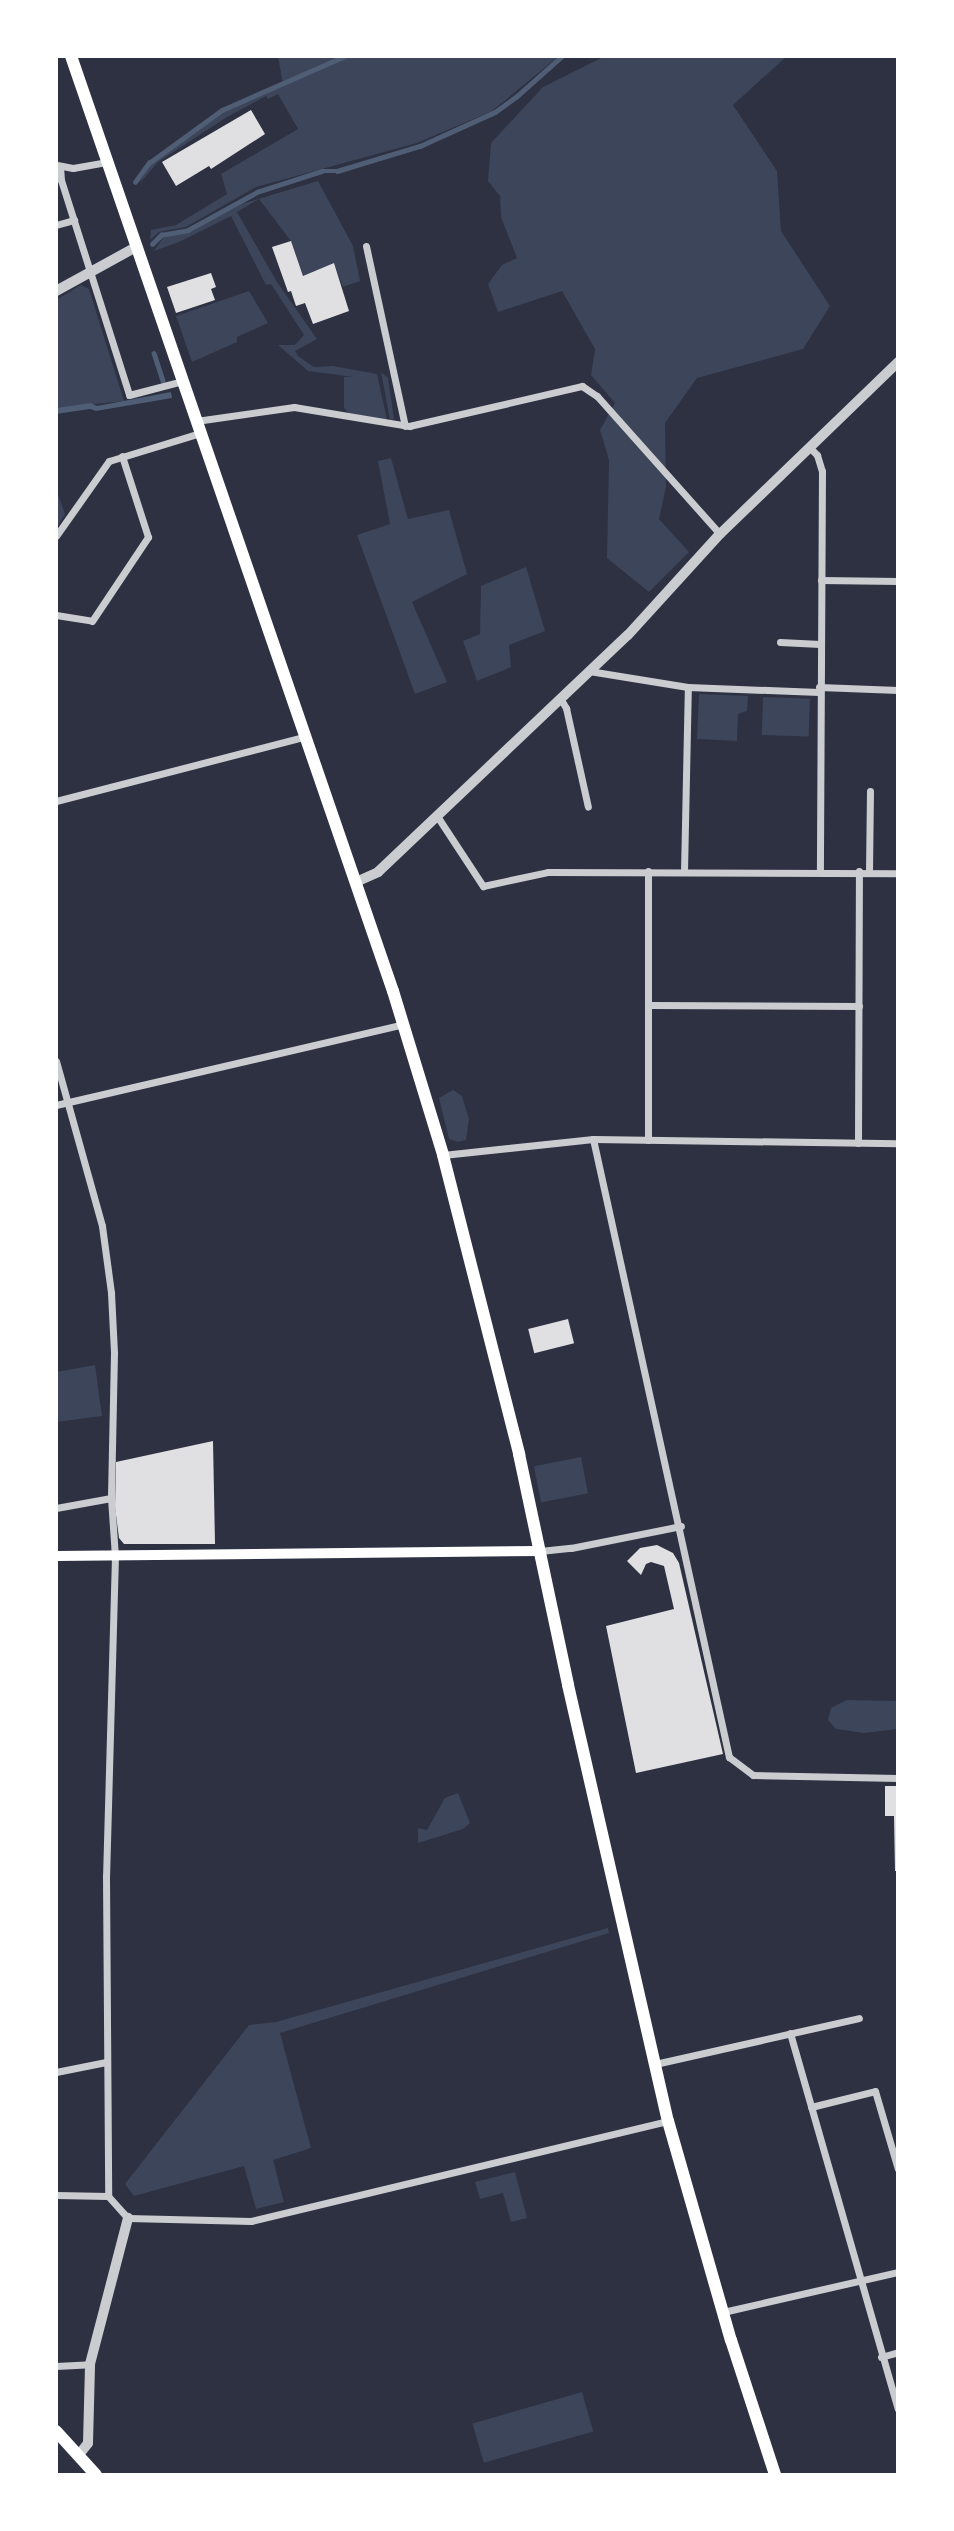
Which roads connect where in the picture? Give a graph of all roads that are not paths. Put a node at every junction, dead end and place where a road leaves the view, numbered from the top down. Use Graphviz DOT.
graph roads {
  1 [pos="71,56"];
  2 [pos="107,162"];
  3 [pos="58,165"];
  4 [pos="74,220"];
  5 [pos="56,225"];
  6 [pos="366,246"];
  7 [pos="136,247"];
  8 [pos="89,272"];
  9 [pos="56,291"];
  10 [pos="898,362"];
  11 [pos="183,381"];
  12 [pos="405,426"];
  13 [pos="198,427"];
  14 [pos="810,447"];
  15 [pos="122,456"];
  16 [pos="720,534"];
  17 [pos="56,536"];
  18 [pos="821,580"];
  19 [pos="898,580"];
  20 [pos="56,615"];
  21 [pos="780,642"];
  22 [pos="820,644"];
  23 [pos="589,671"];
  24 [pos="688,687"];
  25 [pos="819,690"];
  26 [pos="898,690"];
  27 [pos="560,698"];
  28 [pos="304,737"];
  29 [pos="870,790"];
  30 [pos="56,801"];
  31 [pos="588,807"];
  32 [pos="437,816"];
  33 [pos="648,871"];
  34 [pos="820,871"];
  35 [pos="684,872"];
  36 [pos="859,872"];
  37 [pos="869,872"];
  38 [pos="898,873"];
  39 [pos="356,882"];
  40 [pos="650,1005"];
  41 [pos="859,1006"];
  42 [pos="404,1024"];
  43 [pos="56,1061"];
  44 [pos="67,1103"];
  45 [pos="56,1105"];
  46 [pos="593,1139"];
  47 [pos="648,1140"];
  48 [pos="858,1143"];
  49 [pos="898,1143"];
  50 [pos="443,1155"];
  51 [pos="111,1498"];
  52 [pos="56,1508"];
  53 [pos="681,1526"];
  54 [pos="540,1551"];
  55 [pos="56,1556"];
  56 [pos="115,1556"];
  57 [pos="898,1777"];
  58 [pos="859,2018"];
  59 [pos="790,2033"];
  60 [pos="106,2062"];
  61 [pos="655,2064"];
  62 [pos="56,2072"];
  63 [pos="811,2107"];
  64 [pos="668,2121"];
  65 [pos="898,2169"];
  66 [pos="56,2195"];
  67 [pos="108,2196"];
  68 [pos="128,2218"];
  69 [pos="898,2272"];
  70 [pos="859,2282"];
  71 [pos="723,2312"];
  72 [pos="898,2352"];
  73 [pos="881,2357"];
  74 [pos="90,2364"];
  75 [pos="56,2366"];
  76 [pos="898,2409"];
  77 [pos="56,2431"];
  78 [pos="78,2456"];
  79 [pos="96,2475"];
  80 [pos="775,2475"];
  1 -- 2 [label="main road"];
  2 -- 3 [label="street"];
  2 -- 7 [label="main road"];
  3 -- 4 [label="street"];
  4 -- 5 [label="street"];
  4 -- 8 [label="street"];
  6 -- 12 [label="street"];
  7 -- 8 [label="street"];
  7 -- 11 [label="main road"];
  8 -- 9 [label="street"];
  8 -- 11 [label="street"];
  10 -- 14 [label="street"];
  11 -- 13 [label="main road"];
  12 -- 13 [label="street"];
  12 -- 16 [label="street"];
  13 -- 15 [label="street"];
  13 -- 28 [label="main road"];
  14 -- 16 [label="street"];
  14 -- 18 [label="street"];
  15 -- 17 [label="street"];
  15 -- 20 [label="street"];
  16 -- 23 [label="street"];
  18 -- 19 [label="street"];
  18 -- 22 [label="street"];
  21 -- 22 [label="street"];
  22 -- 25 [label="street"];
  23 -- 24 [label="street"];
  23 -- 27 [label="street"];
  24 -- 25 [label="street"];
  24 -- 35 [label="street"];
  25 -- 26 [label="street"];
  25 -- 34 [label="street"];
  27 -- 31 [label="street"];
  27 -- 32 [label="street"];
  28 -- 30 [label="street"];
  28 -- 39 [label="main road"];
  29 -- 37 [label="street"];
  32 -- 33 [label="street"];
  32 -- 39 [label="street"];
  33 -- 35 [label="street"];
  33 -- 40 [label="street"];
  34 -- 35 [label="street"];
  34 -- 36 [label="street"];
  36 -- 37 [label="street"];
  36 -- 41 [label="street"];
  37 -- 38 [label="street"];
  39 -- 42 [label="main road"];
  40 -- 41 [label="street"];
  40 -- 47 [label="street"];
  41 -- 48 [label="street"];
  42 -- 44 [label="street"];
  42 -- 50 [label="main road"];
  43 -- 44 [label="street"];
  44 -- 45 [label="street"];
  44 -- 51 [label="street"];
  46 -- 47 [label="street"];
  46 -- 50 [label="street"];
  46 -- 53 [label="street"];
  47 -- 48 [label="street"];
  48 -- 49 [label="street"];
  50 -- 54 [label="main road"];
  51 -- 52 [label="street"];
  51 -- 56 [label="street"];
  53 -- 54 [label="street"];
  53 -- 57 [label="street"];
  54 -- 56 [label="main road"];
  54 -- 61 [label="main road"];
  55 -- 56 [label="main road"];
  56 -- 60 [label="street"];
  58 -- 59 [label="street"];
  59 -- 61 [label="street"];
  59 -- 63 [label="street"];
  60 -- 62 [label="street"];
  60 -- 67 [label="street"];
  61 -- 64 [label="main road"];
  63 -- 65 [label="street"];
  63 -- 70 [label="street"];
  64 -- 68 [label="street"];
  64 -- 71 [label="main road"];
  66 -- 67 [label="street"];
  67 -- 68 [label="street"];
  68 -- 74 [label="street"];
  69 -- 70 [label="street"];
  70 -- 71 [label="street"];
  70 -- 73 [label="street"];
  71 -- 80 [label="main road"];
  72 -- 73 [label="street"];
  73 -- 76 [label="street"];
  74 -- 75 [label="street"];
  74 -- 78 [label="street"];
  77 -- 78 [label="main road"];
  78 -- 79 [label="main road"];
}
